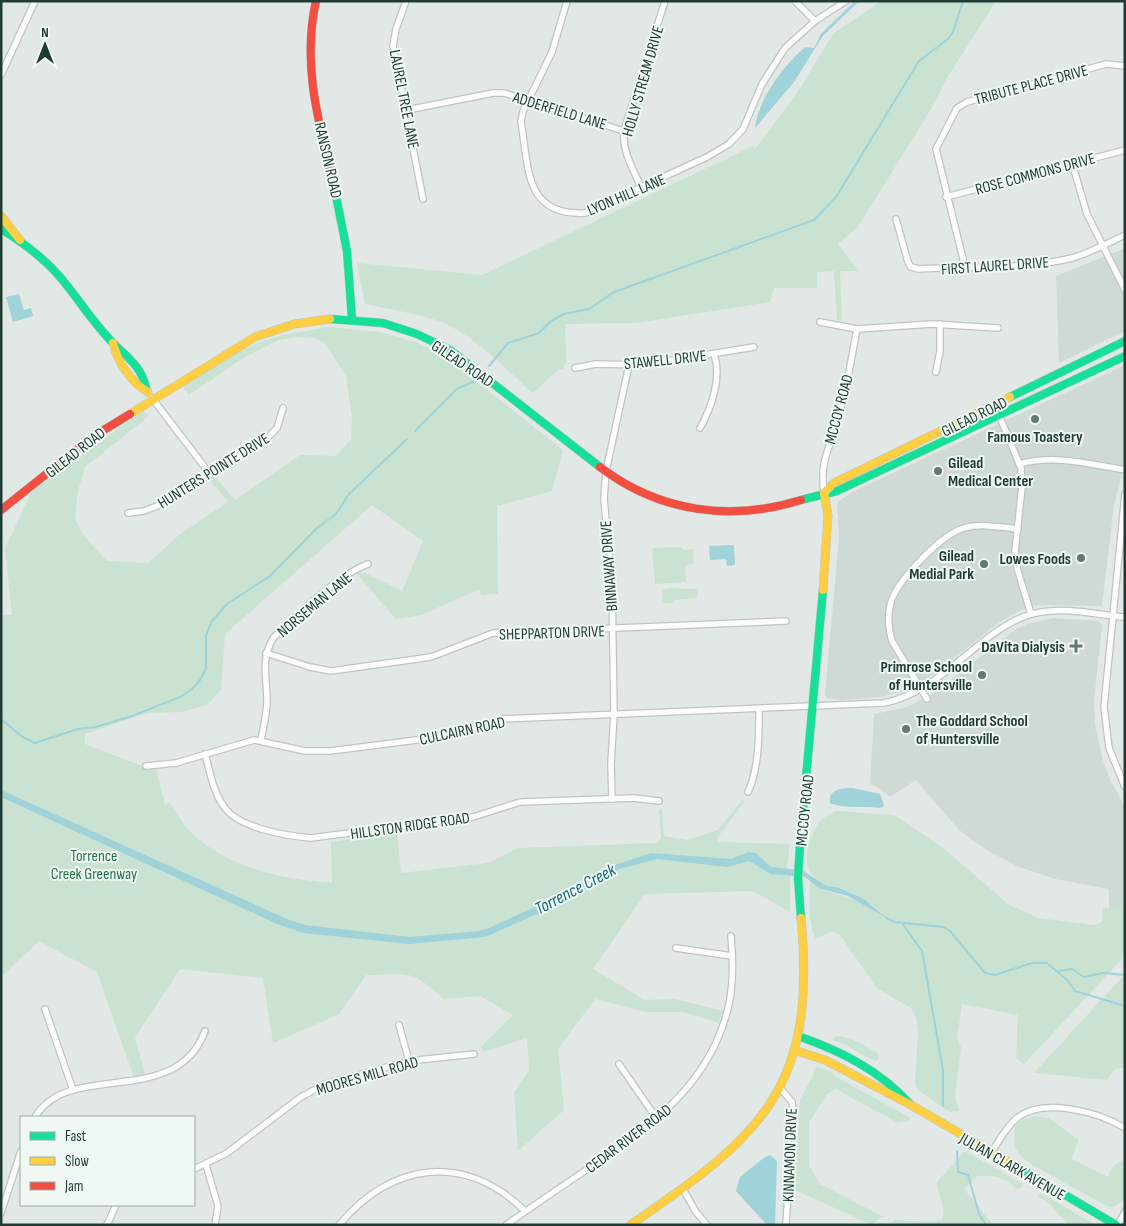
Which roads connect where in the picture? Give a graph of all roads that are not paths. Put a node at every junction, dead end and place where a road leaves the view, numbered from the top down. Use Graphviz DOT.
graph roads {
  1 [pos="35,1"];
  2 [pos="316,1"];
  3 [pos="406,1"];
  4 [pos="567,1"];
  5 [pos="665,1"];
  6 [pos="795,1"];
  7 [pos="846,1"];
  8 [pos="816,21"];
  9 [pos="1125,66"];
  10 [pos="1,75"];
  11 [pos="528,101"];
  12 [pos="407,110"];
  13 [pos="624,131"];
  14 [pos="1125,150"];
  15 [pos="1072,163"];
  16 [pos="641,188"];
  17 [pos="946,197"];
  18 [pos="423,199"];
  19 [pos="1,216"];
  20 [pos="896,219"];
  21 [pos="1,229"];
  22 [pos="1125,236"];
  23 [pos="21,241"];
  24 [pos="1103,246"];
  25 [pos="965,267"];
  26 [pos="1125,290"];
  27 [pos="352,319"];
  28 [pos="820,322"];
  29 [pos="940,324"];
  30 [pos="998,328"];
  31 [pos="857,329"];
  32 [pos="1125,341"];
  33 [pos="754,347"];
  34 [pos="714,354"];
  35 [pos="1125,356"];
  36 [pos="629,365"];
  37 [pos="575,368"];
  38 [pos="936,372"];
  39 [pos="152,398"];
  40 [pos="283,408"];
  41 [pos="999,415"];
  42 [pos="700,428"];
  43 [pos="1019,464"];
  44 [pos="1125,470"];
  45 [pos="606,471"];
  46 [pos="210,474"];
  47 [pos="824,492"];
  48 [pos="1125,494"];
  49 [pos="1,510"];
  50 [pos="128,513"];
  51 [pos="1018,529"];
  52 [pos="368,564"];
  53 [pos="1031,614"];
  54 [pos="1112,616"];
  55 [pos="1125,617"];
  56 [pos="786,621"];
  57 [pos="612,630"];
  58 [pos="266,653"];
  59 [pos="920,690"];
  60 [pos="927,699"];
  61 [pos="814,706"];
  62 [pos="759,710"];
  63 [pos="614,714"];
  64 [pos="261,740"];
  65 [pos="205,754"];
  66 [pos="146,766"];
  67 [pos="1125,787"];
  68 [pos="748,792"];
  69 [pos="612,799"];
  70 [pos="659,801"];
  71 [pos="731,936"];
  72 [pos="676,948"];
  73 [pos="732,956"];
  74 [pos="44,1008"];
  75 [pos="399,1025"];
  76 [pos="204,1031"];
  77 [pos="798,1036"];
  78 [pos="794,1050"];
  79 [pos="474,1054"];
  80 [pos="409,1061"];
  81 [pos="619,1064"];
  82 [pos="780,1088"];
  83 [pos="72,1090"];
  84 [pos="911,1105"];
  85 [pos="36,1116"];
  86 [pos="657,1119"];
  87 [pos="1125,1128"];
  88 [pos="991,1153"];
  89 [pos="20,1155"];
  90 [pos="206,1165"];
  91 [pos="195,1169"];
  92 [pos="683,1189"];
  93 [pos="116,1206"];
  94 [pos="525,1211"];
  95 [pos="1125,1212"];
  96 [pos="1,1213"];
  97 [pos="107,1225"];
  98 [pos="216,1225"];
  99 [pos="339,1225"];
  100 [pos="506,1225"];
  101 [pos="630,1225"];
  102 [pos="707,1225"];
  103 [pos="786,1225"];
  104 [pos="1117,1225"];
  1 -- 10 [label="street"];
  2 -- 27 [label="main road, RANSON ROAD"];
  3 -- 12 [label="street, LAUREL TREE LANE"];
  4 -- 11 [label="street, LYON HILL LANE"];
  5 -- 13 [label="street, HOLLY STREAM DRIVE"];
  6 -- 8 [label="street"];
  7 -- 8 [label="street, LYON HILL LANE"];
  8 -- 16 [label="street, LYON HILL LANE"];
  9 -- 17 [label="street, TRIBUTE PLACE DRIVE"];
  11 -- 12 [label="street, ADDERFIELD LANE"];
  11 -- 13 [label="street, ADDERFIELD LANE"];
  11 -- 16 [label="street, LYON HILL LANE"];
  12 -- 18 [label="street, LAUREL TREE LANE"];
  13 -- 16 [label="street, HOLLY STREAM DRIVE"];
  14 -- 15 [label="street, ROSE COMMONS DRIVE"];
  15 -- 17 [label="street, ROSE COMMONS DRIVE"];
  15 -- 24 [label="street"];
  17 -- 25 [label="street, TRIBUTE PLACE DRIVE"];
  19 -- 23 [label="main road"];
  20 -- 25 [label="street, FIRST LAUREL DRIVE"];
  21 -- 23 [label="main road"];
  22 -- 24 [label="street, FIRST LAUREL DRIVE"];
  23 -- 39 [label="main road"];
  24 -- 25 [label="street, FIRST LAUREL DRIVE"];
  24 -- 26 [label="street"];
  27 -- 39 [label="main road, GILEAD ROAD"];
  27 -- 45 [label="main road, GILEAD ROAD"];
  28 -- 31 [label="street"];
  29 -- 30 [label="street"];
  29 -- 31 [label="street"];
  29 -- 38 [label="street"];
  31 -- 47 [label="street, MCCOY ROAD"];
  32 -- 47 [label="main road, GILEAD ROAD"];
  33 -- 34 [label="street, STAWELL DRIVE"];
  34 -- 36 [label="street, STAWELL DRIVE"];
  34 -- 42 [label="street"];
  35 -- 41 [label="main road, GILEAD ROAD"];
  36 -- 37 [label="street, STAWELL DRIVE"];
  36 -- 45 [label="street, BINNAWAY DRIVE"];
  39 -- 46 [label="street"];
  39 -- 49 [label="main road, GILEAD ROAD"];
  40 -- 46 [label="street, HUNTERS POINTE DRIVE"];
  41 -- 43 [label="street"];
  41 -- 47 [label="main road, GILEAD ROAD"];
  43 -- 44 [label="street"];
  43 -- 51 [label="street"];
  45 -- 47 [label="main road, GILEAD ROAD"];
  45 -- 57 [label="street, BINNAWAY DRIVE"];
  46 -- 50 [label="street, HUNTERS POINTE DRIVE"];
  47 -- 61 [label="main road, MCCOY ROAD"];
  48 -- 54 [label="street"];
  51 -- 53 [label="street"];
  51 -- 59 [label="street"];
  52 -- 58 [label="street, NORSEMAN LANE"];
  53 -- 54 [label="street, CULCAIRN ROAD"];
  53 -- 59 [label="street, CULCAIRN ROAD"];
  54 -- 55 [label="street, CULCAIRN ROAD"];
  54 -- 67 [label="street"];
  56 -- 57 [label="street, SHEPPARTON DRIVE"];
  57 -- 58 [label="street, SHEPPARTON DRIVE"];
  57 -- 63 [label="street, BINNAWAY DRIVE"];
  58 -- 64 [label="street, NORSEMAN LANE"];
  59 -- 60 [label="street"];
  59 -- 61 [label="street, CULCAIRN ROAD"];
  61 -- 62 [label="street, CULCAIRN ROAD"];
  61 -- 77 [label="main road, MCCOY ROAD"];
  62 -- 63 [label="street, CULCAIRN ROAD"];
  62 -- 68 [label="street"];
  63 -- 64 [label="street, CULCAIRN ROAD"];
  63 -- 69 [label="street, BINNAWAY DRIVE"];
  64 -- 65 [label="street, CULCAIRN ROAD"];
  65 -- 66 [label="street, CULCAIRN ROAD"];
  65 -- 69 [label="street, HILLSTON RIDGE ROAD"];
  69 -- 70 [label="street, HILLSTON RIDGE ROAD"];
  71 -- 73 [label="street, CEDAR RIVER ROAD"];
  72 -- 73 [label="street"];
  73 -- 86 [label="street, CEDAR RIVER ROAD"];
  74 -- 83 [label="street"];
  75 -- 80 [label="street"];
  76 -- 83 [label="street"];
  77 -- 78 [label="main road, MCCOY ROAD"];
  77 -- 84 [label="main road, JULIAN CLARK AVENUE"];
  78 -- 82 [label="main road, MCCOY ROAD"];
  78 -- 84 [label="main road, JULIAN CLARK AVENUE"];
  79 -- 80 [label="street, MOORES MILL ROAD"];
  80 -- 90 [label="street, MOORES MILL ROAD"];
  81 -- 86 [label="street"];
  82 -- 92 [label="main road, MCCOY ROAD"];
  82 -- 103 [label="street, KINNAMON DRIVE"];
  83 -- 85 [label="street"];
  84 -- 88 [label="main road, JULIAN CLARK AVENUE"];
  86 -- 94 [label="street, CEDAR RIVER ROAD"];
  87 -- 88 [label="street"];
  88 -- 104 [label="main road, JULIAN CLARK AVENUE"];
  89 -- 96 [label="street"];
  90 -- 91 [label="street, MOORES MILL ROAD"];
  90 -- 98 [label="street"];
  92 -- 101 [label="main road, MCCOY ROAD"];
  92 -- 102 [label="street"];
  93 -- 97 [label="street"];
  94 -- 99 [label="street"];
  94 -- 100 [label="street, CEDAR RIVER ROAD"];
  95 -- 104 [label="street"];
}
